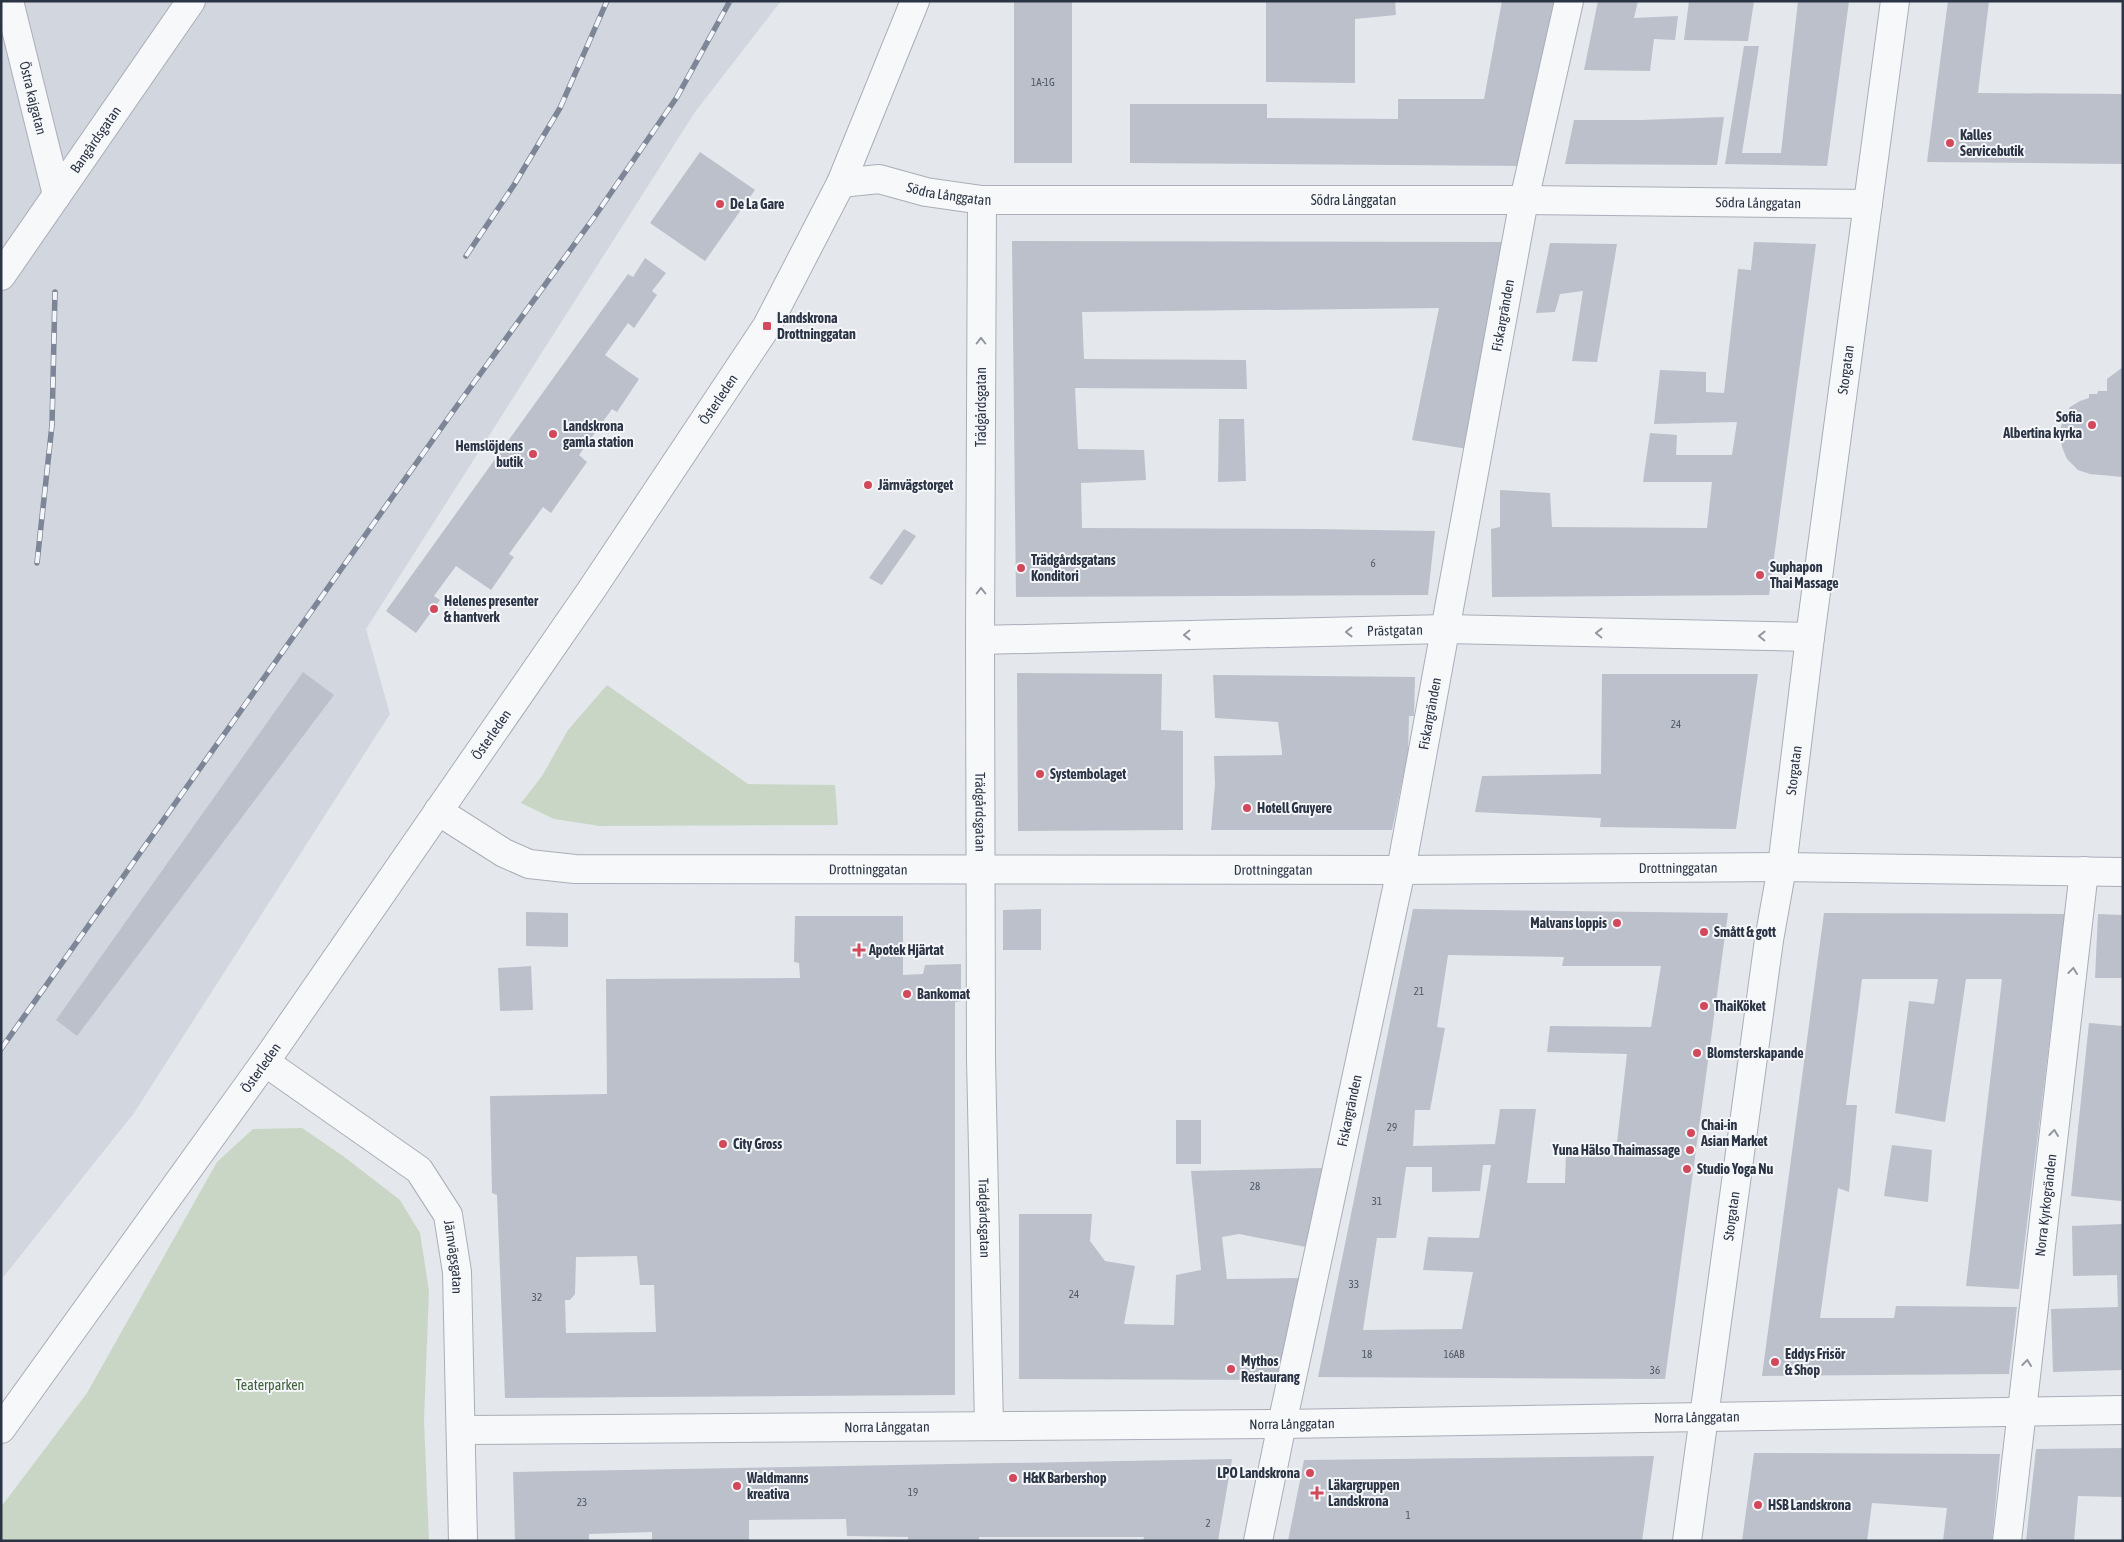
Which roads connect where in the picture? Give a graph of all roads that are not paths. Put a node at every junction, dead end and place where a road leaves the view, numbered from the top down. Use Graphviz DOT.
graph roads {
  1 [pos="9,1"];
  2 [pos="191,1"];
  3 [pos="915,1"];
  4 [pos="1570,1"];
  5 [pos="1895,1"];
  6 [pos="842,183"];
  7 [pos="57,194"];
  8 [pos="982,200"];
  9 [pos="1524,200"];
  10 [pos="1868,204"];
  11 [pos="1,276"];
  12 [pos="1446,629"];
  13 [pos="1810,637"];
  14 [pos="980,640"];
  15 [pos="438,811"];
  16 [pos="1782,867"];
  17 [pos="981,869"];
  18 [pos="1401,870"];
  19 [pos="2084,871"];
  20 [pos="2123,872"];
  21 [pos="265,1062"];
  22 [pos="2123,1410"];
  23 [pos="2021,1412"];
  24 [pos="1704,1416"];
  25 [pos="1282,1424"];
  26 [pos="989,1425"];
  27 [pos="1,1429"];
  28 [pos="461,1430"];
  29 [pos="463,1541"];
  30 [pos="1258,1541"];
  31 [pos="1686,1541"];
  32 [pos="2007,1541"];
  1 -- 7 [label="street, Östra kajgatan"];
  2 -- 7 [label="street, Bangårdsgatan"];
  3 -- 6 [label="street, Österleden"];
  4 -- 9 [label="street, Fiskargränden"];
  5 -- 10 [label="street, Storgatan"];
  6 -- 8 [label="street, Södra Långgatan"];
  6 -- 15 [label="street, Österleden"];
  7 -- 11 [label="street, Bangårdsgatan"];
  8 -- 9 [label="street, Södra Långgatan"];
  14 -- 8 [label="street, Trädgårdsgatan, one-way"];
  9 -- 10 [label="street, Södra Långgatan"];
  9 -- 12 [label="street, Fiskargränden"];
  10 -- 13 [label="street, Storgatan"];
  13 -- 12 [label="street, Prästgatan, one-way"];
  12 -- 14 [label="street, Prästgatan, one-way"];
  12 -- 18 [label="street, Fiskargränden"];
  13 -- 16 [label="street, Storgatan"];
  14 -- 17 [label="street, Trädgårdsgatan"];
  15 -- 17 [label="street, Drottninggatan"];
  15 -- 21 [label="street, Österleden"];
  16 -- 18 [label="street, Drottninggatan"];
  16 -- 19 [label="street, Drottninggatan"];
  16 -- 24 [label="street, Storgatan"];
  17 -- 18 [label="street, Drottninggatan"];
  17 -- 26 [label="street, Trädgårdsgatan"];
  18 -- 25 [label="street, Fiskargränden"];
  19 -- 20 [label="street, Drottninggatan"];
  23 -- 19 [label="street, Norra Kyrkogränden, one-way"];
  21 -- 27 [label="street, Österleden"];
  21 -- 28 [label="street, Järnvägsgatan"];
  22 -- 23 [label="street, Norra Långgatan"];
  23 -- 24 [label="street, Norra Långgatan"];
  23 -- 32 [label="street, Norra Kyrkogränden"];
  24 -- 25 [label="street, Norra Långgatan"];
  24 -- 31 [label="street, Storgatan"];
  25 -- 26 [label="street, Norra Långgatan"];
  25 -- 30 [label="street, Fiskargränden"];
  26 -- 28 [label="street, Norra Långgatan"];
  28 -- 29 [label="street, Järnvägsgatan"];
}
